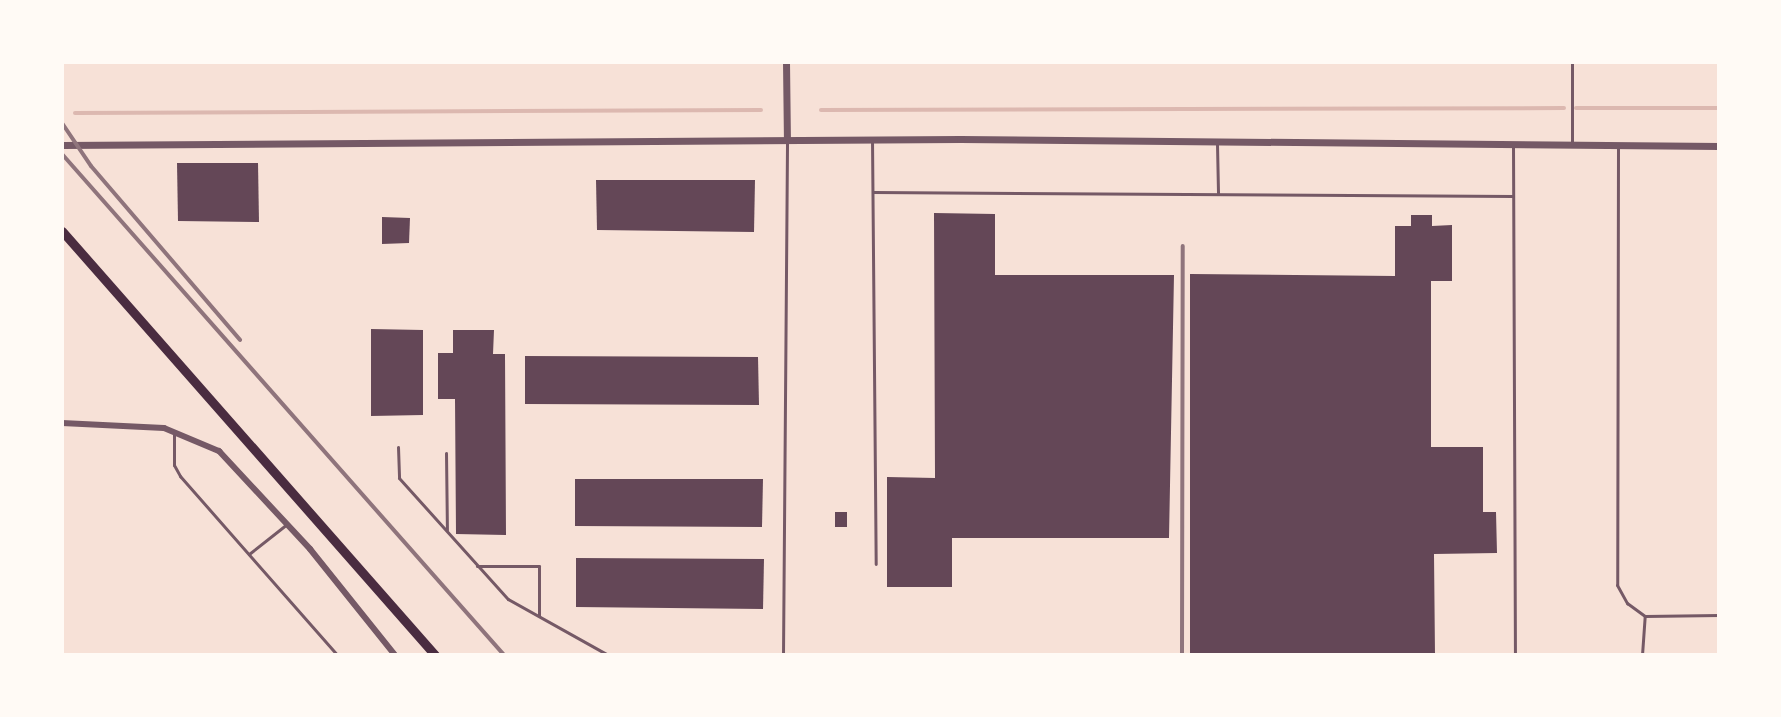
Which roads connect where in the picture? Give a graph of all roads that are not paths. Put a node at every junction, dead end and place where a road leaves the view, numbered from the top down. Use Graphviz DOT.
graph roads {
  1 [pos="786,62"];
  2 [pos="1572,62"];
  3 [pos="872,139"];
  4 [pos="787,140"];
  5 [pos="1217,141"];
  6 [pos="62,145"];
  7 [pos="1513,145"];
  8 [pos="1572,146"];
  9 [pos="1719,146"];
  10 [pos="1618,147"];
  11 [pos="873,192"];
  12 [pos="1218,194"];
  13 [pos="1513,196"];
  14 [pos="62,231"];
  15 [pos="62,423"];
  16 [pos="174,432"];
  17 [pos="398,447"];
  18 [pos="446,453"];
  19 [pos="287,524"];
  20 [pos="447,530"];
  21 [pos="249,555"];
  22 [pos="876,564"];
  23 [pos="477,566"];
  24 [pos="539,615"];
  25 [pos="1719,615"];
  26 [pos="1645,616"];
  27 [pos="337,655"];
  28 [pos="395,655"];
  29 [pos="435,655"];
  30 [pos="608,655"];
  31 [pos="783,655"];
  32 [pos="1515,655"];
  33 [pos="1642,655"];
  1 -- 4 [label="street"];
  2 -- 8 [label="lane"];
  3 -- 4 [label="street"];
  3 -- 5 [label="street"];
  3 -- 11 [label="lane"];
  4 -- 6 [label="street"];
  4 -- 31 [label="lane"];
  5 -- 7 [label="street"];
  5 -- 12 [label="lane"];
  7 -- 8 [label="street"];
  7 -- 13 [label="lane"];
  8 -- 10 [label="street"];
  9 -- 10 [label="street"];
  10 -- 26 [label="lane"];
  11 -- 12 [label="lane"];
  11 -- 22 [label="lane"];
  12 -- 13 [label="lane"];
  13 -- 32 [label="lane"];
  14 -- 29 [label="main road"];
  15 -- 16 [label="street"];
  16 -- 19 [label="street"];
  16 -- 21 [label="lane"];
  17 -- 20 [label="lane"];
  18 -- 20 [label="lane"];
  19 -- 21 [label="lane"];
  19 -- 28 [label="street"];
  20 -- 23 [label="lane"];
  21 -- 27 [label="lane"];
  23 -- 24 [label="lane"];
  23 -- 24 [label="lane"];
  24 -- 30 [label="lane"];
  25 -- 26 [label="lane"];
  26 -- 33 [label="lane"];
}
